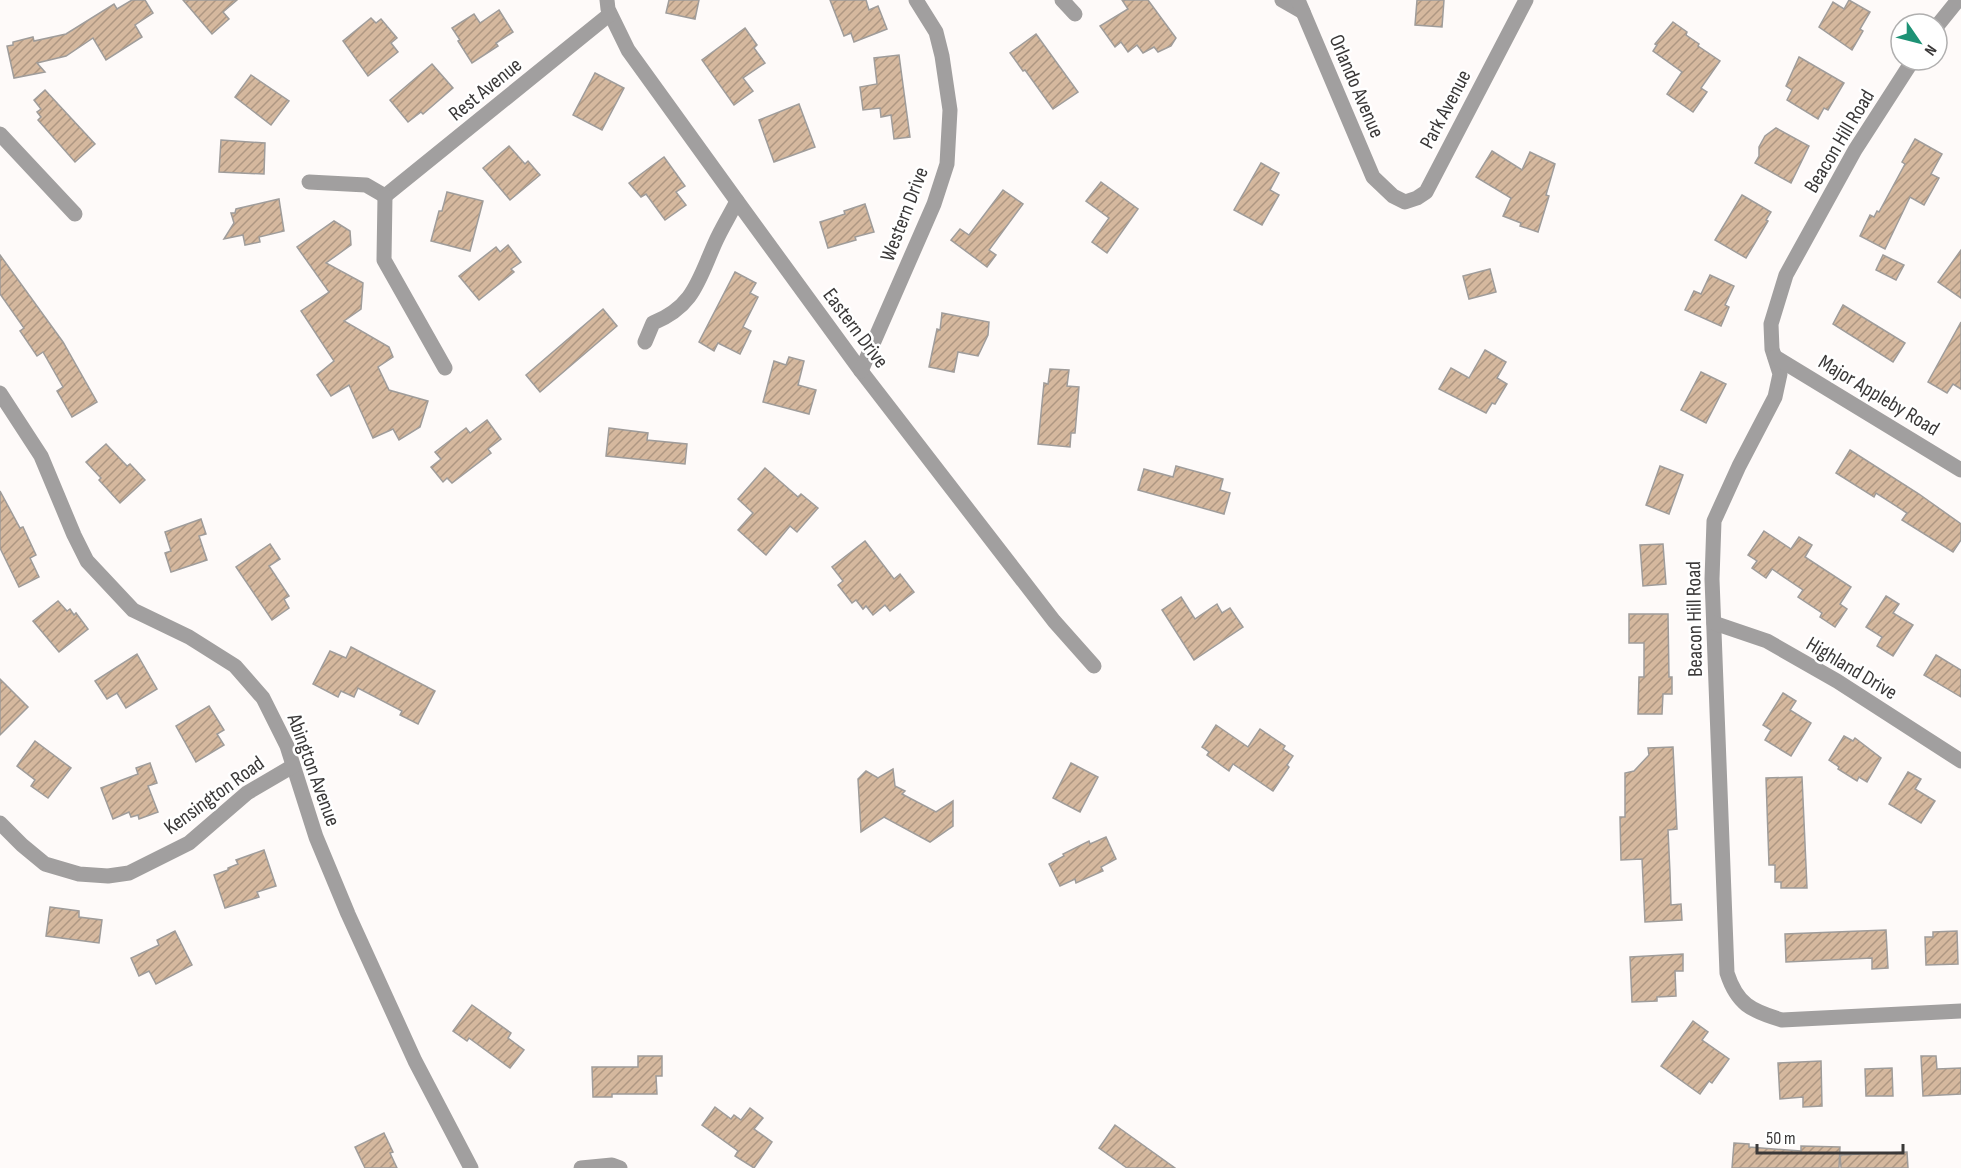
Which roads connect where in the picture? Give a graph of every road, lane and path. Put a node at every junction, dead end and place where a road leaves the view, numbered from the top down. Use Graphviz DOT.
graph roads {
  1 [pos="916,0"];
  2 [pos="1062,0"];
  3 [pos="1282,0"];
  4 [pos="1526,0"];
  5 [pos="1959,0"];
  6 [pos="1300,6"];
  7 [pos="609,7"];
  8 [pos="1949,12"];
  9 [pos="1075,14"];
  10 [pos="1905,72"];
  11 [pos="0,134"];
  12 [pos="309,182"];
  13 [pos="1381,187"];
  14 [pos="385,196"];
  15 [pos="737,201"];
  16 [pos="75,214"];
  17 [pos="645,342"];
  18 [pos="1775,357"];
  19 [pos="445,368"];
  20 [pos="861,370"];
  21 [pos="0,393"];
  22 [pos="1961,470"];
  23 [pos="1714,623"];
  24 [pos="1094,666"];
  25 [pos="1961,761"];
  26 [pos="293,766"];
  27 [pos="0,823"];
  28 [pos="1961,1011"];
  29 [pos="471,1168"];
  30 [pos="581,1168"];
  31 [pos="620,1168"];
  1 -- 20 [label="street, Western Drive"];
  2 -- 9 [label="street"];
  3 -- 6 [label="street"];
  4 -- 13 [label="street, Park Avenue"];
  5 -- 8 [label="street"];
  6 -- 13 [label="street, Orlando Avenue"];
  7 -- 14 [label="street, Rest Avenue"];
  7 -- 15 [label="street, Eastern Drive"];
  10 -- 18 [label="street, Beacon Hill Road"];
  11 -- 16 [label="street"];
  12 -- 14 [label="street"];
  14 -- 19 [label="street"];
  15 -- 17 [label="street"];
  15 -- 20 [label="street, Eastern Drive"];
  18 -- 22 [label="street, Major Appleby Road"];
  18 -- 23 [label="street, Beacon Hill Road"];
  20 -- 24 [label="street, Eastern Drive"];
  21 -- 26 [label="street, Abington Avenue"];
  23 -- 25 [label="street, Highland Drive"];
  23 -- 28 [label="street, Beacon Hill Road"];
  26 -- 27 [label="street, Kensington Road"];
  26 -- 29 [label="street, Abington Avenue"];
  30 -- 31 [label="street"];
}
